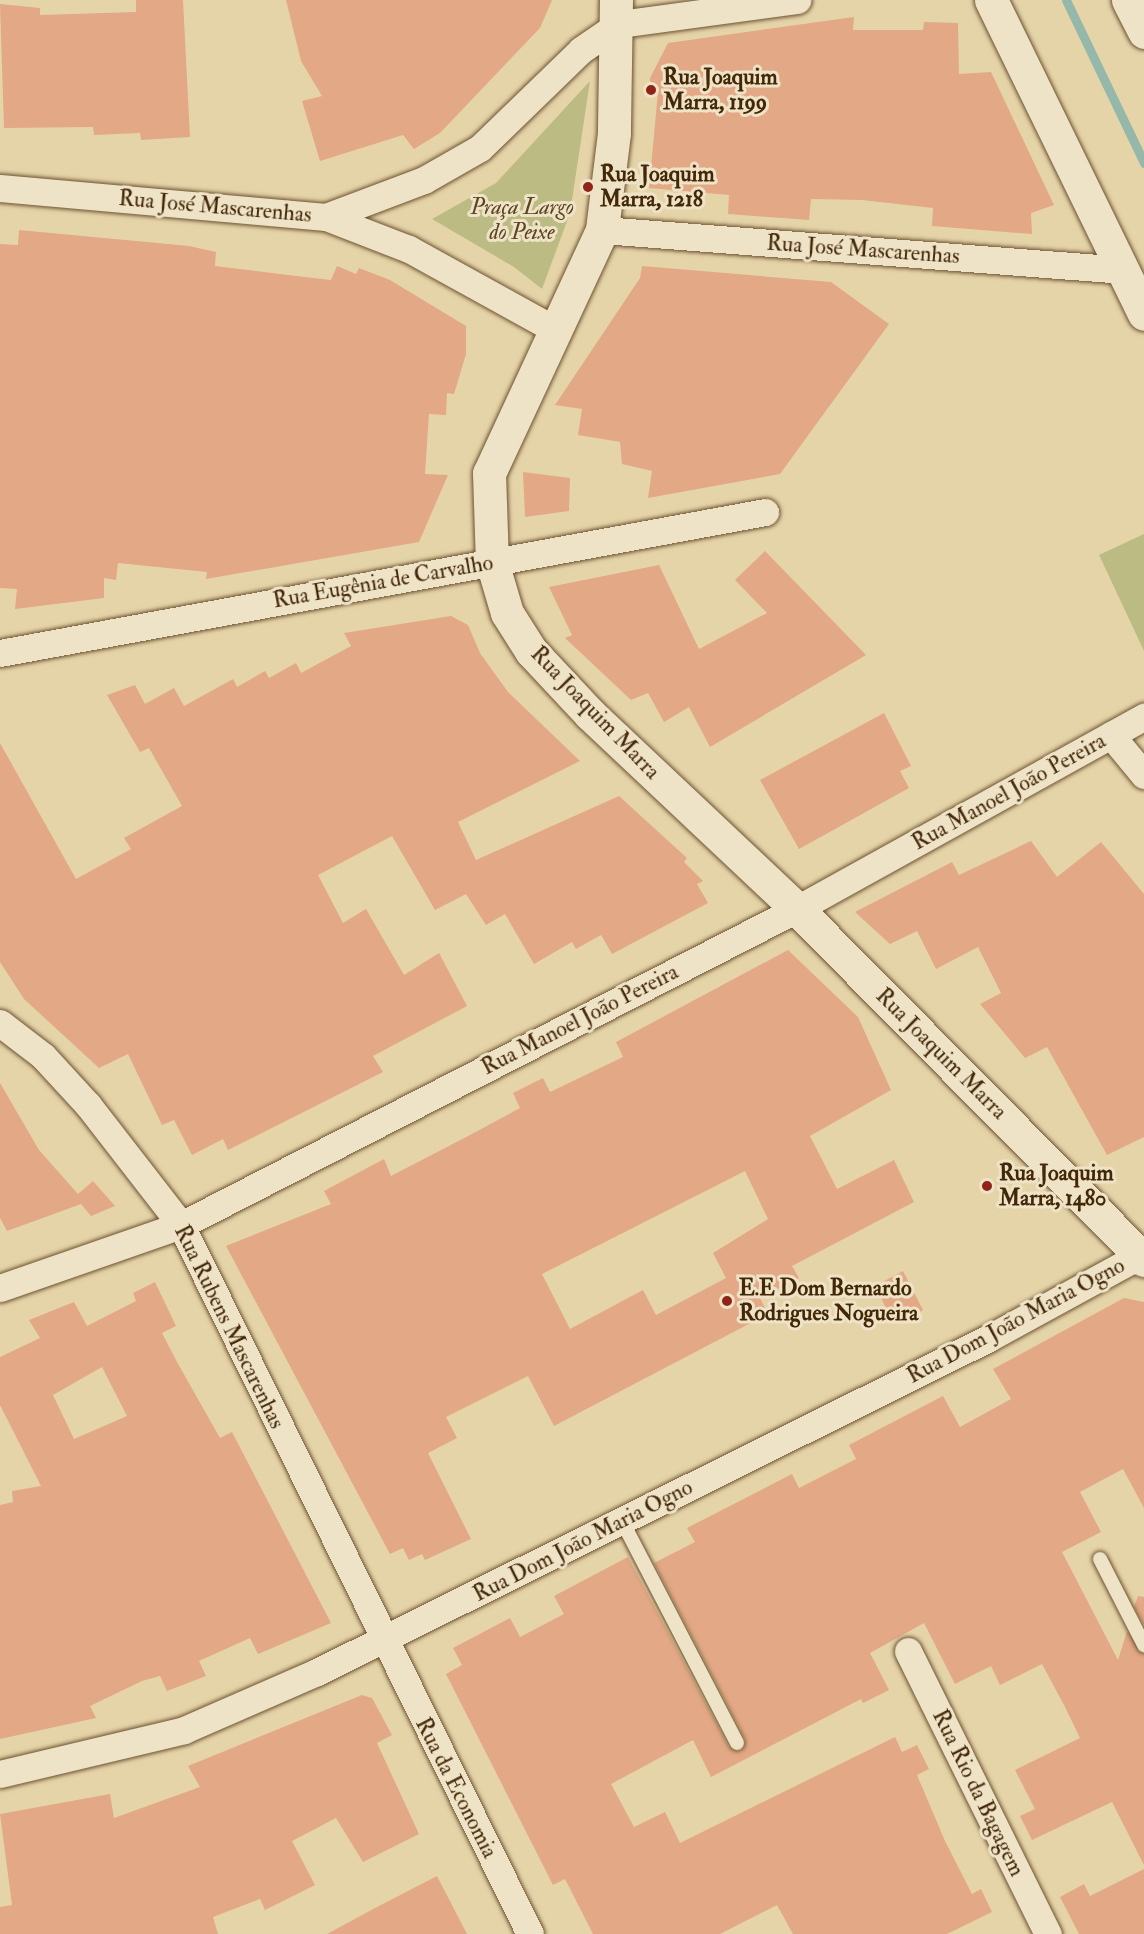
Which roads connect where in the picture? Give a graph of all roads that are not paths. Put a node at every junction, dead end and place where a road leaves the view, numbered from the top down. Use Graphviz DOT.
graph roads {
  1 [pos="797,0"];
  2 [pos="991,0"];
  3 [pos="1128,0"];
  4 [pos="617,12"];
  5 [pos="1144,32"];
  6 [pos="0,188"];
  7 [pos="326,217"];
  8 [pos="602,230"];
  9 [pos="1124,270"];
  10 [pos="1144,314"];
  11 [pos="556,330"];
  12 [pos="765,512"];
  13 [pos="492,562"];
  14 [pos="0,653"];
  15 [pos="1144,717"];
  16 [pos="1111,735"];
  17 [pos="1144,775"];
  18 [pos="798,909"];
  19 [pos="0,1023"];
  20 [pos="181,1225"];
  21 [pos="1142,1256"];
  22 [pos="0,1288"];
  23 [pos="622,1521"];
  24 [pos="1100,1559"];
  25 [pos="382,1642"];
  26 [pos="1144,1645"];
  27 [pos="908,1651"];
  28 [pos="737,1743"];
  29 [pos="0,1774"];
  30 [pos="530,1934"];
  31 [pos="1048,1934"];
  1 -- 4 [label="street"];
  2 -- 9 [label="street"];
  3 -- 5 [label="street"];
  4 -- 7 [label="street, Rua José Mascarenhas"];
  4 -- 8 [label="street, Rua Joaquim Marra"];
  6 -- 7 [label="street, Rua José Mascarenhas"];
  7 -- 11 [label="street"];
  8 -- 9 [label="street, Rua José Mascarenhas"];
  8 -- 11 [label="street, Rua Joaquim Marra"];
  9 -- 10 [label="street"];
  11 -- 13 [label="street, Rua Joaquim Marra"];
  12 -- 13 [label="street, Rua Eugênia de Carvalho"];
  13 -- 14 [label="street, Rua Eugênia de Carvalho"];
  13 -- 18 [label="street, Rua Joaquim Marra"];
  15 -- 16 [label="street, Rua Manoel João Pereira"];
  16 -- 17 [label="street"];
  16 -- 18 [label="street, Rua Manoel João Pereira"];
  18 -- 20 [label="street, Rua Manoel João Pereira"];
  18 -- 21 [label="street, Rua Joaquim Marra"];
  19 -- 20 [label="street, Rua Rubens Mascarenhas"];
  20 -- 22 [label="street, Rua Manoel João Pereira"];
  20 -- 25 [label="street, Rua Rubens Mascarenhas"];
  21 -- 23 [label="street, Rua Dom João Maria Ogno"];
  23 -- 25 [label="street, Rua Dom João Maria Ogno"];
  23 -- 28 [label="lane"];
  24 -- 26 [label="lane"];
  25 -- 29 [label="street, Rua Dom João Maria Ogno"];
  25 -- 30 [label="street, Rua da Economia"];
  27 -- 31 [label="street, Rua Rio da Bagagem"];
}
